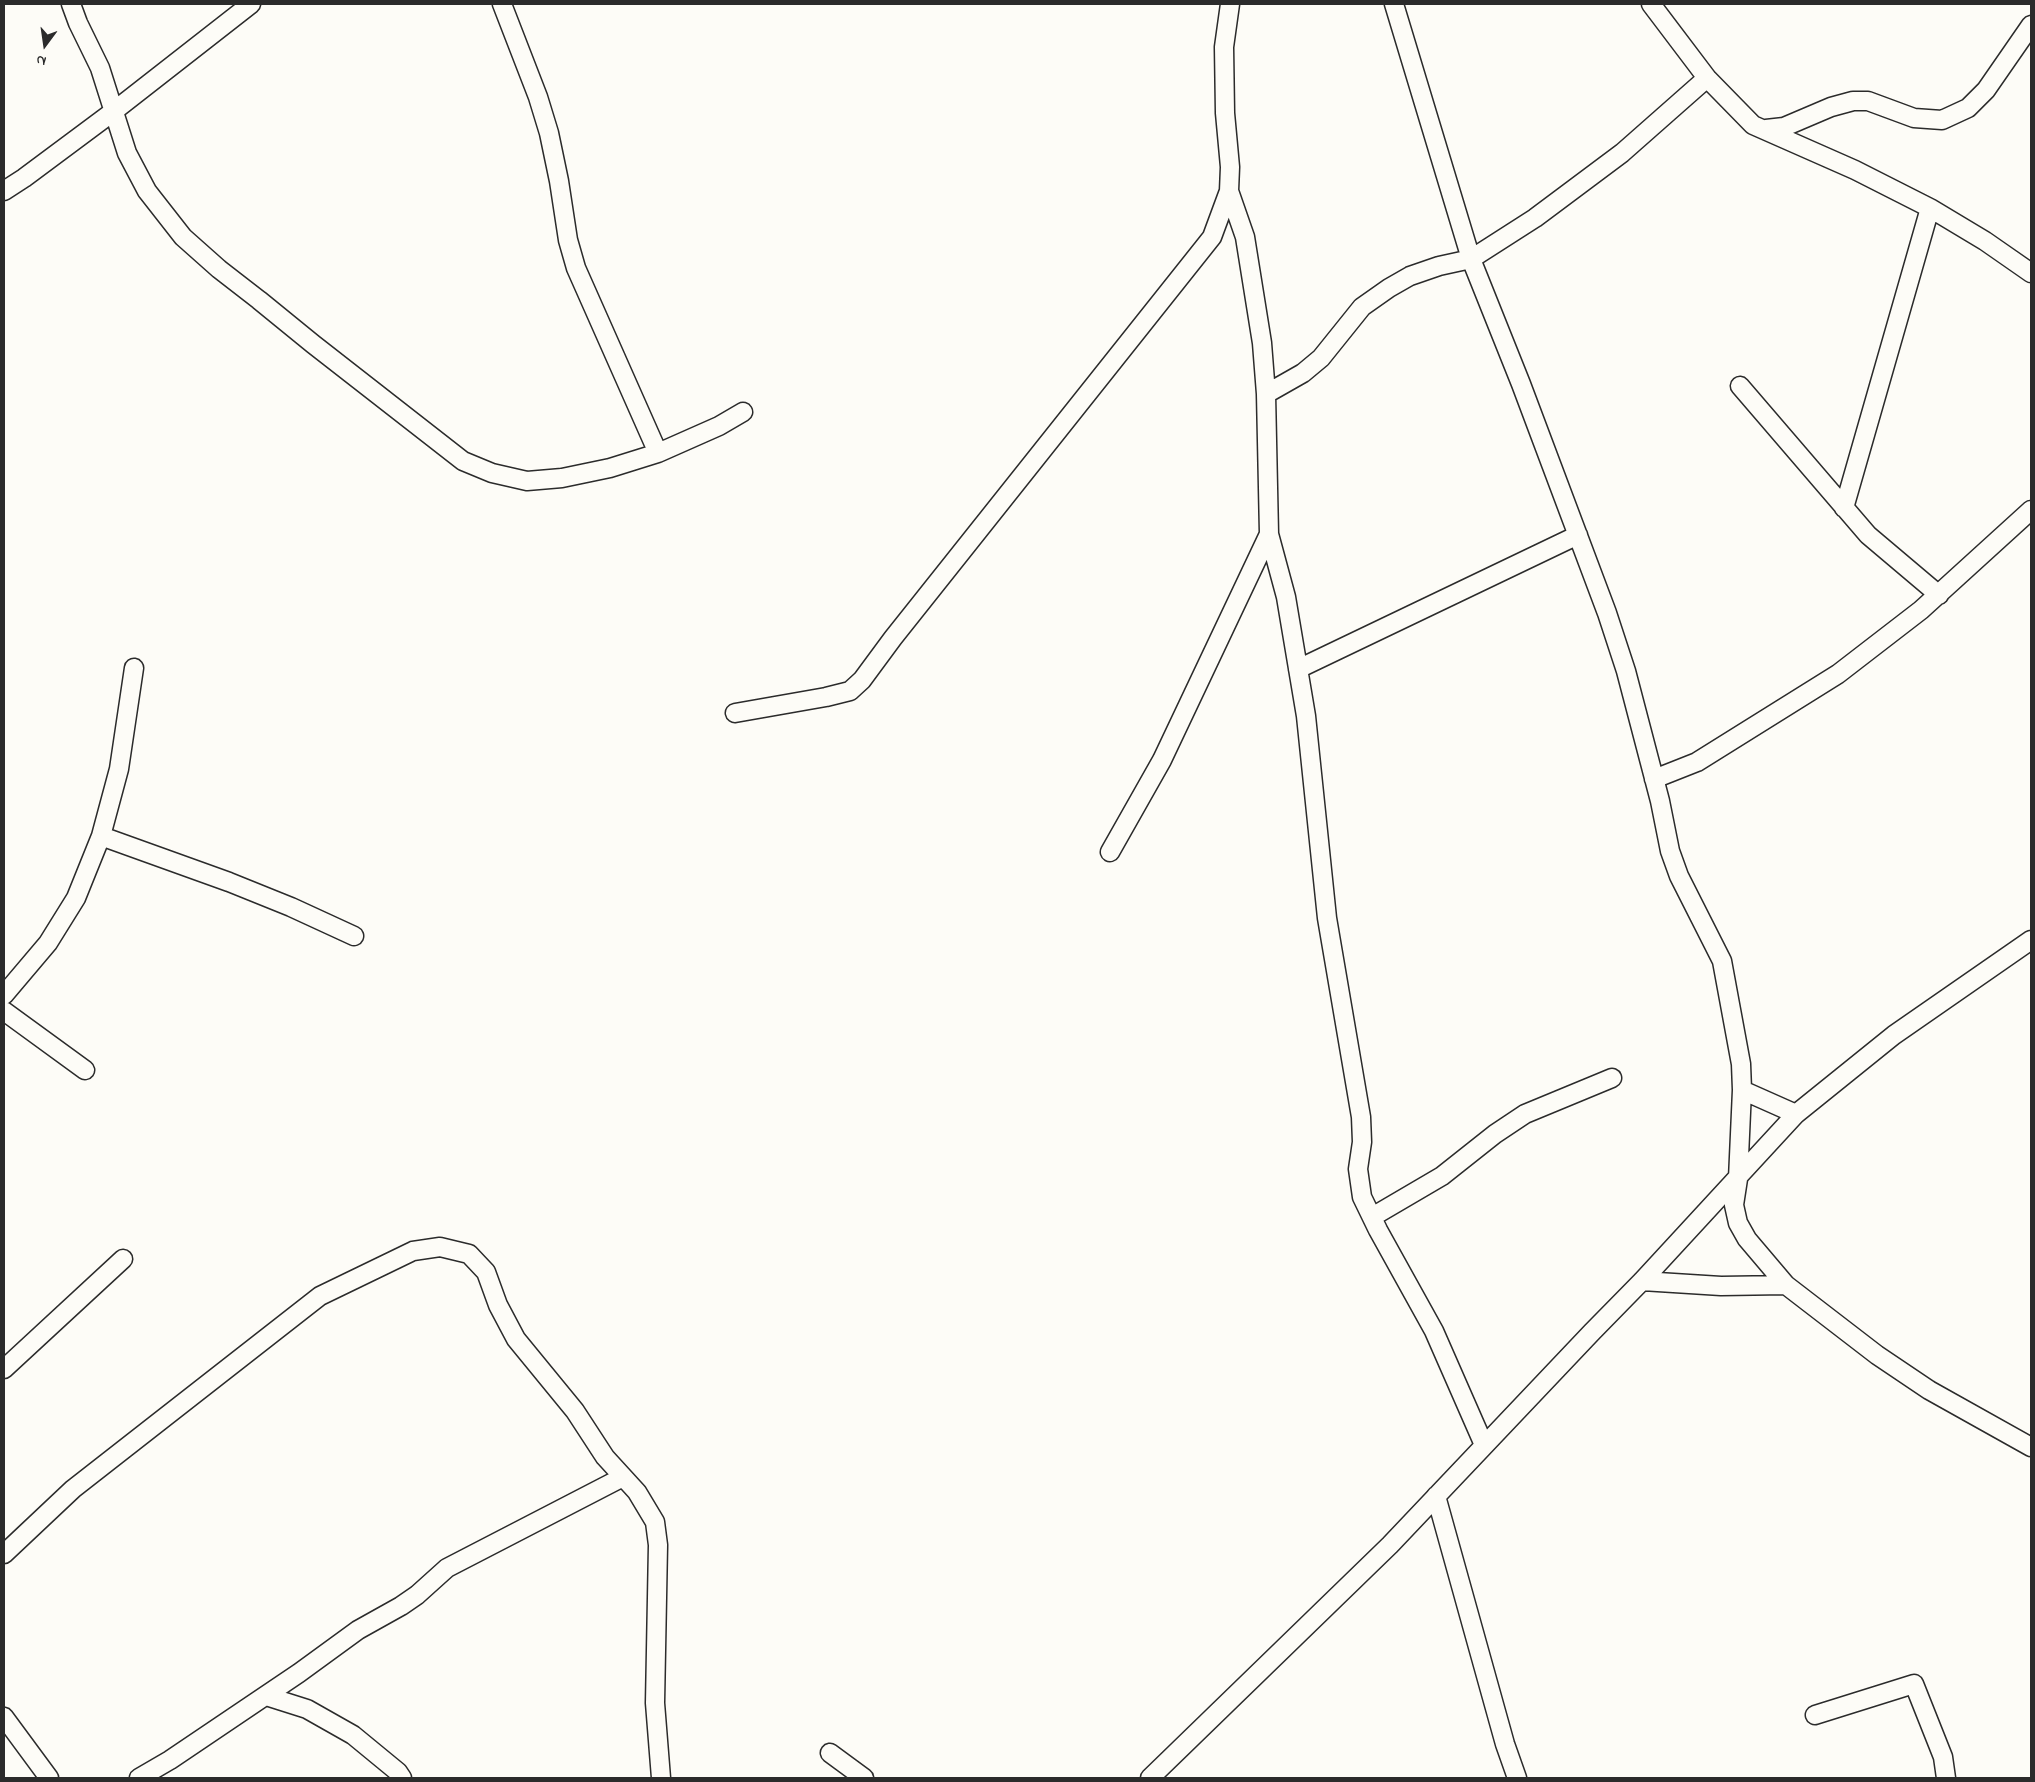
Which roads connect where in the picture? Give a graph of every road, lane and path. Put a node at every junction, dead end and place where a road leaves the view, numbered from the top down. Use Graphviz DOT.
graph roads {
  1 [pos="71,4"];
  2 [pos="251,4"];
  3 [pos="502,4"];
  4 [pos="1230,4"];
  5 [pos="1394,4"];
  6 [pos="1651,4"];
  7 [pos="2030,29"];
  8 [pos="1707,78"];
  9 [pos="114,111"];
  10 [pos="1766,129"];
  11 [pos="4,191"];
  12 [pos="1229,191"];
  13 [pos="1930,208"];
  14 [pos="1471,260"];
  15 [pos="2031,273"];
  16 [pos="1740,386"];
  17 [pos="1266,394"];
  18 [pos="743,412"];
  19 [pos="658,453"];
  20 [pos="1844,508"];
  21 [pos="2031,510"];
  22 [pos="1268,534"];
  23 [pos="1578,535"];
  24 [pos="1938,594"];
  25 [pos="134,668"];
  26 [pos="1298,669"];
  27 [pos="735,713"];
  28 [pos="1654,779"];
  29 [pos="101,836"];
  30 [pos="1110,852"];
  31 [pos="354,936"];
  32 [pos="2031,940"];
  33 [pos="4,995"];
  34 [pos="4,1011"];
  35 [pos="85,1070"];
  36 [pos="1612,1078"];
  37 [pos="1742,1090"];
  38 [pos="1796,1114"];
  39 [pos="1738,1179"];
  40 [pos="1372,1217"];
  41 [pos="124,1259"];
  42 [pos="1642,1281"];
  43 [pos="1786,1285"];
  44 [pos="4,1369"];
  45 [pos="1484,1445"];
  46 [pos="2031,1446"];
  47 [pos="623,1477"];
  48 [pos="1436,1496"];
  49 [pos="4,1554"];
  50 [pos="266,1696"];
  51 [pos="1814,1715"];
  52 [pos="4,1718"];
  53 [pos="830,1753"];
  54 [pos="49,1778"];
  55 [pos="139,1778"];
  56 [pos="402,1778"];
  57 [pos="661,1778"];
  58 [pos="864,1778"];
  59 [pos="1150,1778"];
  60 [pos="1517,1778"];
  61 [pos="1946,1778"];
  1 -- 9 [label="street"];
  2 -- 9 [label="street"];
  3 -- 19 [label="street"];
  4 -- 12 [label="street"];
  5 -- 14 [label="street"];
  6 -- 8 [label="street"];
  7 -- 10 [label="street"];
  8 -- 10 [label="street"];
  8 -- 14 [label="street"];
  9 -- 11 [label="street"];
  9 -- 19 [label="street"];
  10 -- 13 [label="street"];
  12 -- 17 [label="street"];
  12 -- 27 [label="street"];
  13 -- 15 [label="street"];
  13 -- 20 [label="street"];
  14 -- 17 [label="street"];
  14 -- 23 [label="street"];
  16 -- 20 [label="street"];
  17 -- 22 [label="street"];
  18 -- 19 [label="street"];
  20 -- 24 [label="street"];
  21 -- 24 [label="street"];
  22 -- 26 [label="street"];
  22 -- 30 [label="street"];
  23 -- 26 [label="street"];
  23 -- 28 [label="street"];
  24 -- 28 [label="street"];
  25 -- 29 [label="street"];
  26 -- 40 [label="street"];
  28 -- 37 [label="street"];
  29 -- 31 [label="street"];
  29 -- 33 [label="street"];
  32 -- 38 [label="street"];
  34 -- 35 [label="street"];
  36 -- 40 [label="street"];
  37 -- 38 [label="street"];
  37 -- 39 [label="street"];
  38 -- 39 [label="street"];
  39 -- 42 [label="street"];
  39 -- 43 [label="street"];
  40 -- 45 [label="street"];
  41 -- 44 [label="street"];
  42 -- 43 [label="street"];
  42 -- 45 [label="street"];
  43 -- 46 [label="street"];
  45 -- 48 [label="street"];
  47 -- 49 [label="street"];
  47 -- 50 [label="street"];
  47 -- 57 [label="street"];
  48 -- 59 [label="street"];
  48 -- 60 [label="street"];
  50 -- 55 [label="street"];
  50 -- 56 [label="street"];
  51 -- 61 [label="street"];
  52 -- 54 [label="street"];
  53 -- 58 [label="street"];
}
